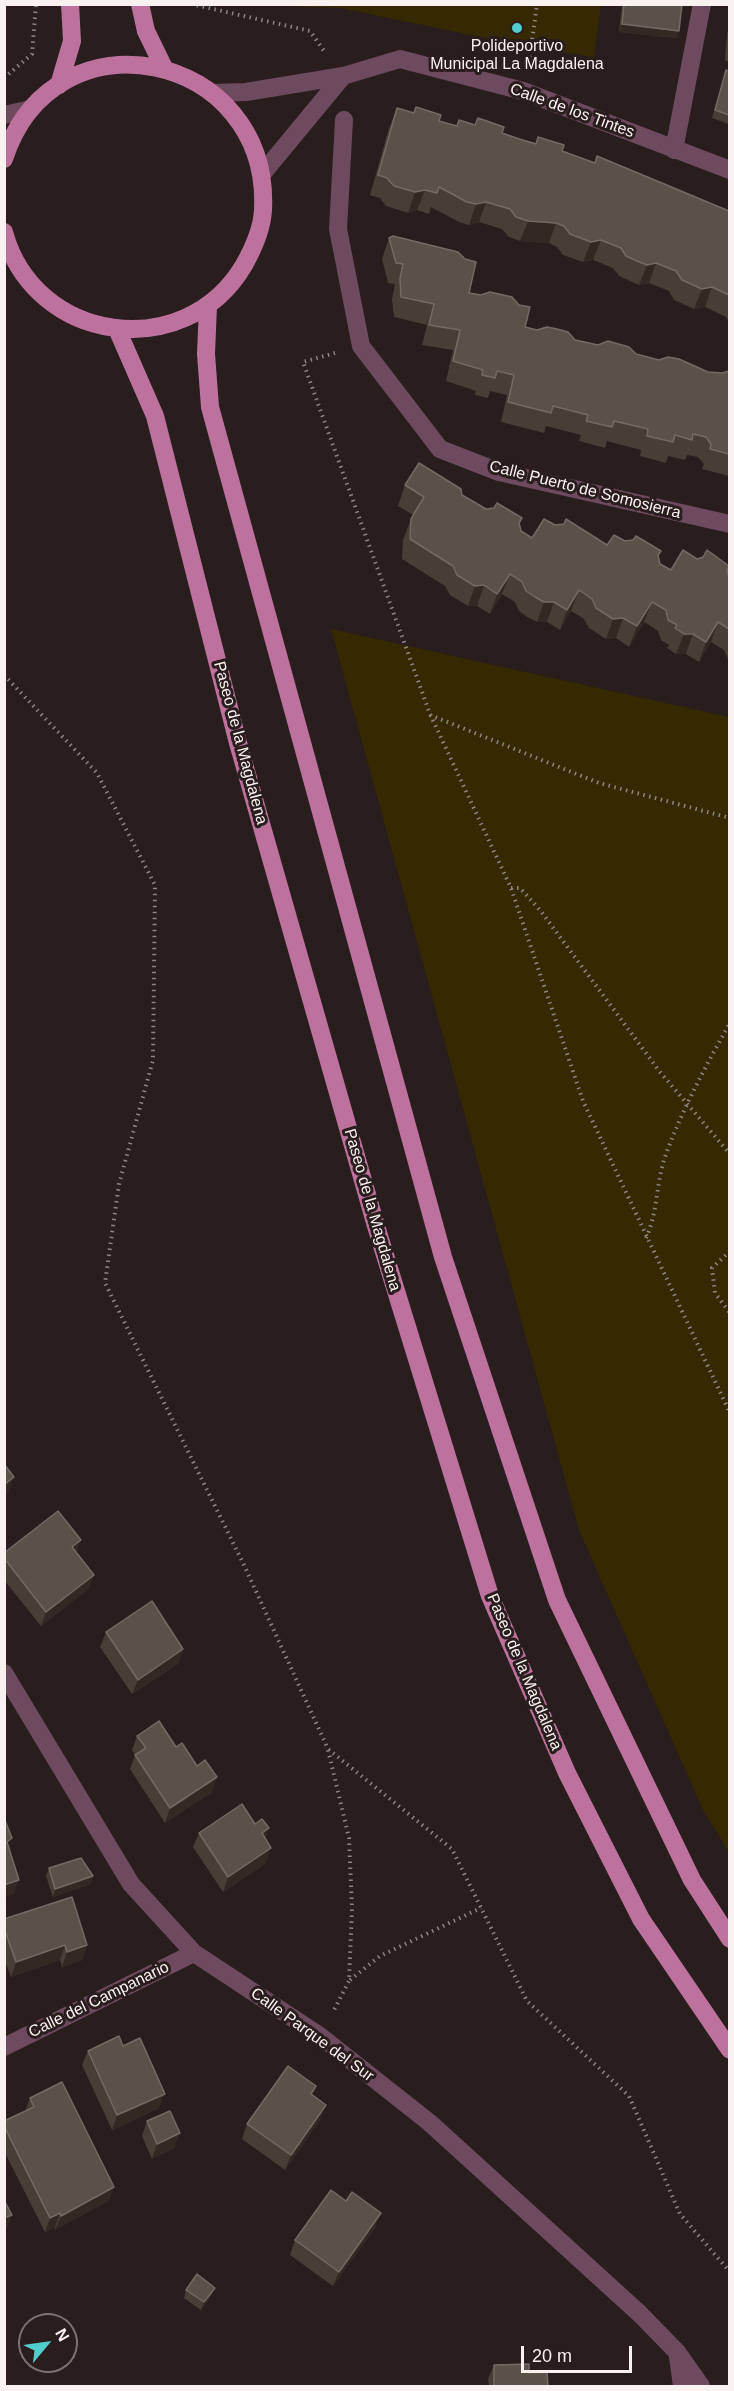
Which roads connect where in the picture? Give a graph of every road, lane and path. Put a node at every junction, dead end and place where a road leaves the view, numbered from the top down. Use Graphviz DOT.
graph roads {
  1 [pos="36,4"];
  2 [pos="70,4"];
  3 [pos="140,4"];
  4 [pos="191,4"];
  5 [pos="537,4"];
  6 [pos="702,4"];
  7 [pos="532,48"];
  8 [pos="164,68"];
  9 [pos="343,76"];
  10 [pos="4,78"];
  11 [pos="59,85"];
  12 [pos="213,93"];
  13 [pos="31,109"];
  14 [pos="4,115"];
  15 [pos="344,120"];
  16 [pos="674,150"];
  17 [pos="4,159"];
  18 [pos="729,170"];
  19 [pos="262,174"];
  20 [pos="4,232"];
  21 [pos="208,306"];
  22 [pos="117,329"];
  23 [pos="361,346"];
  24 [pos="729,525"];
  25 [pos="4,675"];
  26 [pos="430,714"];
  27 [pos="729,818"];
  28 [pos="511,888"];
  29 [pos="729,1023"];
  30 [pos="689,1106"];
  31 [pos="729,1154"];
  32 [pos="646,1238"];
  33 [pos="729,1251"];
  34 [pos="729,1313"];
  35 [pos="728,1403"];
  36 [pos="729,1413"];
  37 [pos="4,1673"];
  38 [pos="328,1749"];
  39 [pos="481,1908"];
  40 [pos="729,1939"];
  41 [pos="194,1953"];
  42 [pos="349,1980"];
  43 [pos="320,2036"];
  44 [pos="4,2047"];
  45 [pos="729,2050"];
  46 [pos="729,2272"];
  47 [pos="677,2352"];
  48 [pos="682,2386"];
  49 [pos="701,2386"];
  1 -- 10 [label="path"];
  2 -- 11 [label="main road"];
  3 -- 8 [label="main road"];
  4 -- 9 [label="path"];
  5 -- 7 [label="path"];
  6 -- 16 [label="street"];
  8 -- 11 [label="main road"];
  8 -- 12 [label="main road"];
  9 -- 12 [label="street, Calle de los Tintes"];
  9 -- 16 [label="street, Calle de los Tintes"];
  9 -- 19 [label="street"];
  11 -- 13 [label="main road"];
  12 -- 19 [label="main road"];
  13 -- 14 [label="street"];
  13 -- 17 [label="main road"];
  15 -- 23 [label="street, Calle Puerto de Somosierra"];
  16 -- 18 [label="street, Calle de los Tintes"];
  19 -- 21 [label="main road"];
  20 -- 22 [label="main road"];
  21 -- 22 [label="main road"];
  21 -- 40 [label="main road"];
  22 -- 45 [label="main road, Paseo de la Magdalena"];
  23 -- 24 [label="street, Calle Puerto de Somosierra"];
  23 -- 26 [label="path"];
  25 -- 38 [label="path"];
  26 -- 27 [label="path"];
  26 -- 28 [label="path"];
  28 -- 30 [label="path"];
  28 -- 32 [label="path"];
  29 -- 30 [label="path"];
  30 -- 31 [label="path"];
  30 -- 32 [label="path"];
  32 -- 35 [label="path"];
  33 -- 34 [label="path"];
  35 -- 36 [label="path"];
  37 -- 41 [label="street, Calle Parque del Sur"];
  38 -- 39 [label="path"];
  38 -- 42 [label="path"];
  39 -- 42 [label="path"];
  39 -- 46 [label="path"];
  41 -- 43 [label="street, Calle Parque del Sur"];
  41 -- 44 [label="street, Calle del Campanario"];
  42 -- 43 [label="path"];
  43 -- 47 [label="street, Calle Parque del Sur"];
  47 -- 48 [label="street"];
  47 -- 49 [label="street, Calle Parque del Sur"];
}
